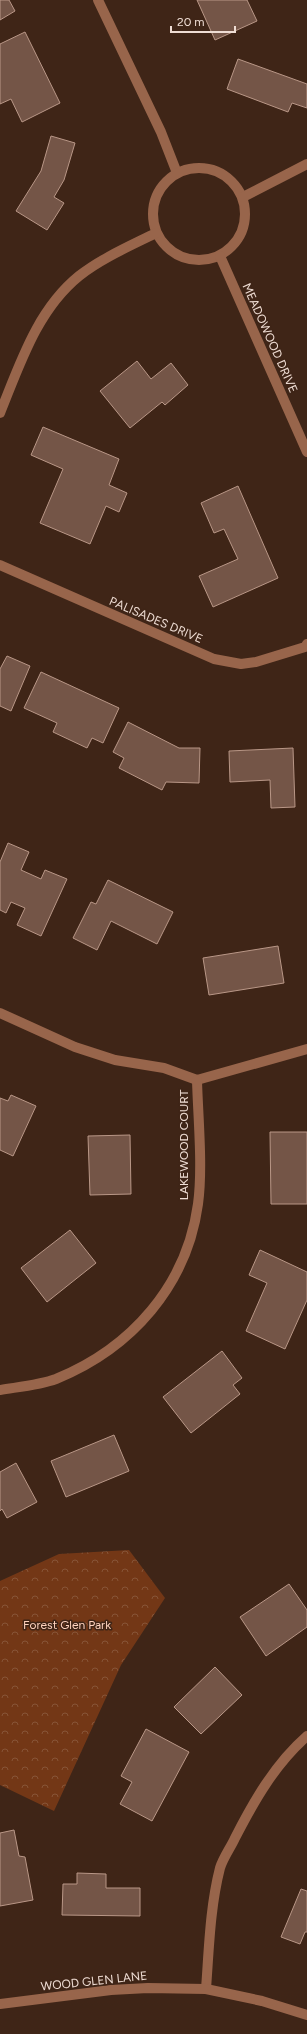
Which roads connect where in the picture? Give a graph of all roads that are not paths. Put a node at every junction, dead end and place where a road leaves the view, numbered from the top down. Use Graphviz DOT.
graph roads {
  1 [pos="98,0"];
  2 [pos="307,164"];
  3 [pos="177,173"];
  4 [pos="243,197"];
  5 [pos="156,233"];
  6 [pos="220,256"];
  7 [pos="0,412"];
  8 [pos="307,452"];
  9 [pos="0,565"];
  10 [pos="307,644"];
  11 [pos="0,1013"];
  12 [pos="307,1049"];
  13 [pos="197,1080"];
  14 [pos="0,1390"];
  15 [pos="307,1736"];
  16 [pos="206,1989"];
  17 [pos="0,2004"];
  18 [pos="307,2015"];
  1 -- 3 [label="street"];
  2 -- 4 [label="street"];
  3 -- 4 [label="street"];
  3 -- 5 [label="street"];
  4 -- 6 [label="street"];
  5 -- 6 [label="street"];
  5 -- 7 [label="street"];
  6 -- 8 [label="street, MEADOWOOD DRIVE"];
  9 -- 10 [label="street, PALISADES DRIVE"];
  11 -- 13 [label="street"];
  12 -- 13 [label="street"];
  13 -- 14 [label="street, LAKEWOOD COURT"];
  15 -- 16 [label="street"];
  16 -- 17 [label="street, WOOD GLEN LANE"];
  16 -- 18 [label="street, WOOD GLEN LANE"];
}
